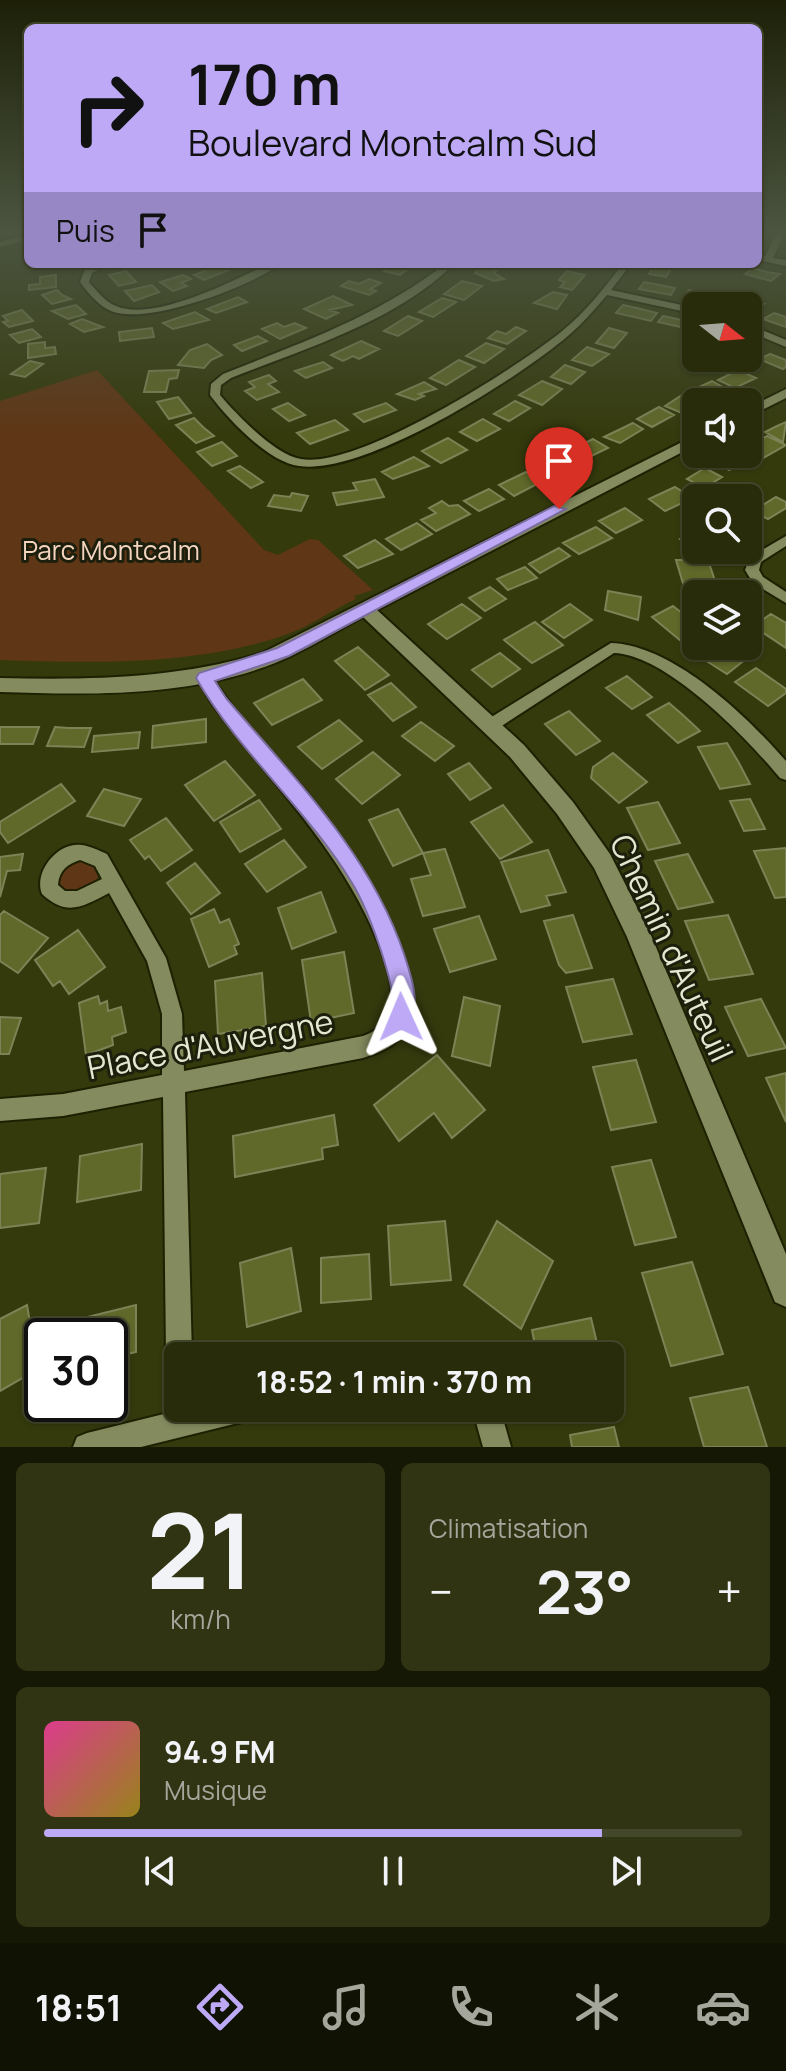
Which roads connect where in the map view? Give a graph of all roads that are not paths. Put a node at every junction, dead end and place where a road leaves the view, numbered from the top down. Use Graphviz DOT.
graph roads {
  1 [pos="103,301"];
  2 [pos="177,301"];
  3 [pos="401,301"];
  4 [pos="597,301"];
  5 [pos="646,301"];
  6 [pos="682,308"];
  7 [pos="762,333"];
  8 [pos="786,344"];
  9 [pos="786,393"];
  10 [pos="762,406"];
  11 [pos="682,446"];
  12 [pos="786,540"];
  13 [pos="786,598"];
  14 [pos="365,609"];
  15 [pos="205,678"];
  16 [pos="0,685"];
  17 [pos="491,725"];
  18 [pos="786,773"];
  19 [pos="113,882"];
  20 [pos="175,1085"];
  21 [pos="0,1110"];
  22 [pos="786,1291"];
  23 [pos="179,1342"];
  24 [pos="164,1421"];
  25 [pos="490,1422"];
  26 [pos="87,1447"];
  27 [pos="497,1447"];
  1 -- 2 [label="street"];
  3 -- 4 [label="street"];
  5 -- 6 [label="street"];
  7 -- 8 [label="street"];
  9 -- 10 [label="street"];
  11 -- 14 [label="street"];
  12 -- 13 [label="street"];
  14 -- 15 [label="street"];
  14 -- 17 [label="street, Chemin d'Auteuil"];
  15 -- 16 [label="street"];
  15 -- 20 [label="street, Place d'Auvergne"];
  17 -- 18 [label="street"];
  17 -- 22 [label="street, Chemin d'Auteuil"];
  19 -- 20 [label="street"];
  20 -- 21 [label="street, Place d'Auvergne"];
  20 -- 23 [label="street"];
  24 -- 26 [label="street"];
  25 -- 27 [label="street"];
}
